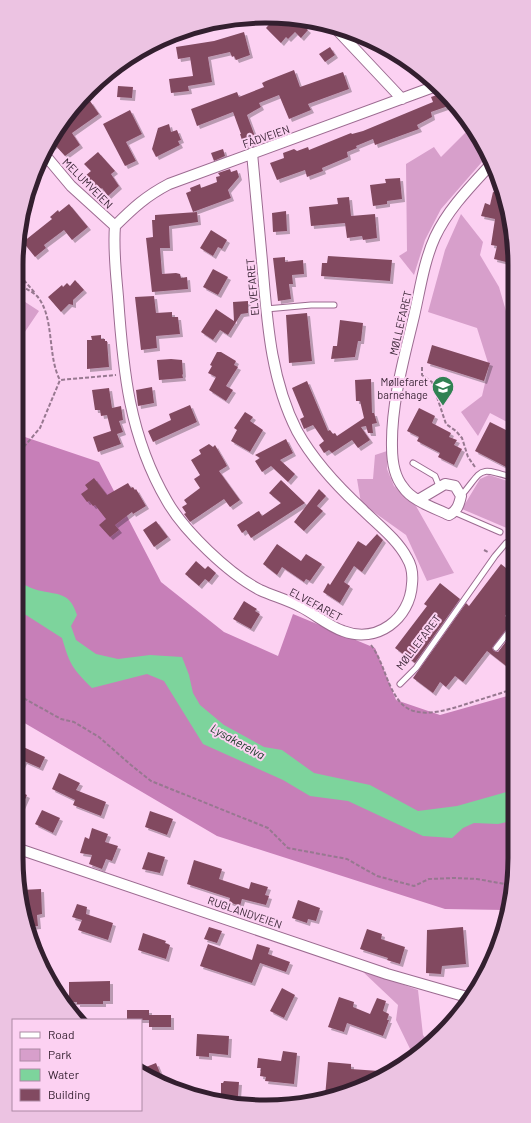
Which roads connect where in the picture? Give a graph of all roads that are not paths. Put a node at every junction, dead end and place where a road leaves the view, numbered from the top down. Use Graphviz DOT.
graph roads {
  1 [pos="344,36"];
  2 [pos="431,88"];
  3 [pos="402,99"];
  4 [pos="252,153"];
  5 [pos="48,158"];
  6 [pos="488,168"];
  7 [pos="115,226"];
  8 [pos="334,305"];
  9 [pos="266,309"];
  10 [pos="413,463"];
  11 [pos="508,476"];
  12 [pos="439,486"];
  13 [pos="460,496"];
  14 [pos="418,500"];
  15 [pos="454,512"];
  16 [pos="500,532"];
  17 [pos="508,542"];
  18 [pos="508,633"];
  19 [pos="496,648"];
  20 [pos="400,684"];
  21 [pos="23,850"];
  22 [pos="464,996"];
  1 -- 3 [label="street"];
  2 -- 3 [label="street, FÅDVEIEN"];
  3 -- 4 [label="street, FÅDVEIEN"];
  4 -- 7 [label="street, FÅDVEIEN"];
  4 -- 9 [label="street, ELVEFARET"];
  5 -- 7 [label="street, MELUMVEIEN"];
  6 -- 14 [label="street, MØLLEFARET"];
  7 -- 9 [label="street, ELVEFARET"];
  8 -- 9 [label="lane"];
  10 -- 12 [label="lane"];
  11 -- 13 [label="lane"];
  12 -- 13 [label="street"];
  12 -- 14 [label="street"];
  13 -- 15 [label="street"];
  14 -- 15 [label="street, MØLLEFARET"];
  15 -- 16 [label="lane"];
  17 -- 20 [label="lane, MØLLEFARET"];
  18 -- 19 [label="lane"];
  21 -- 22 [label="street, RUGLANDVEIEN"];
}
